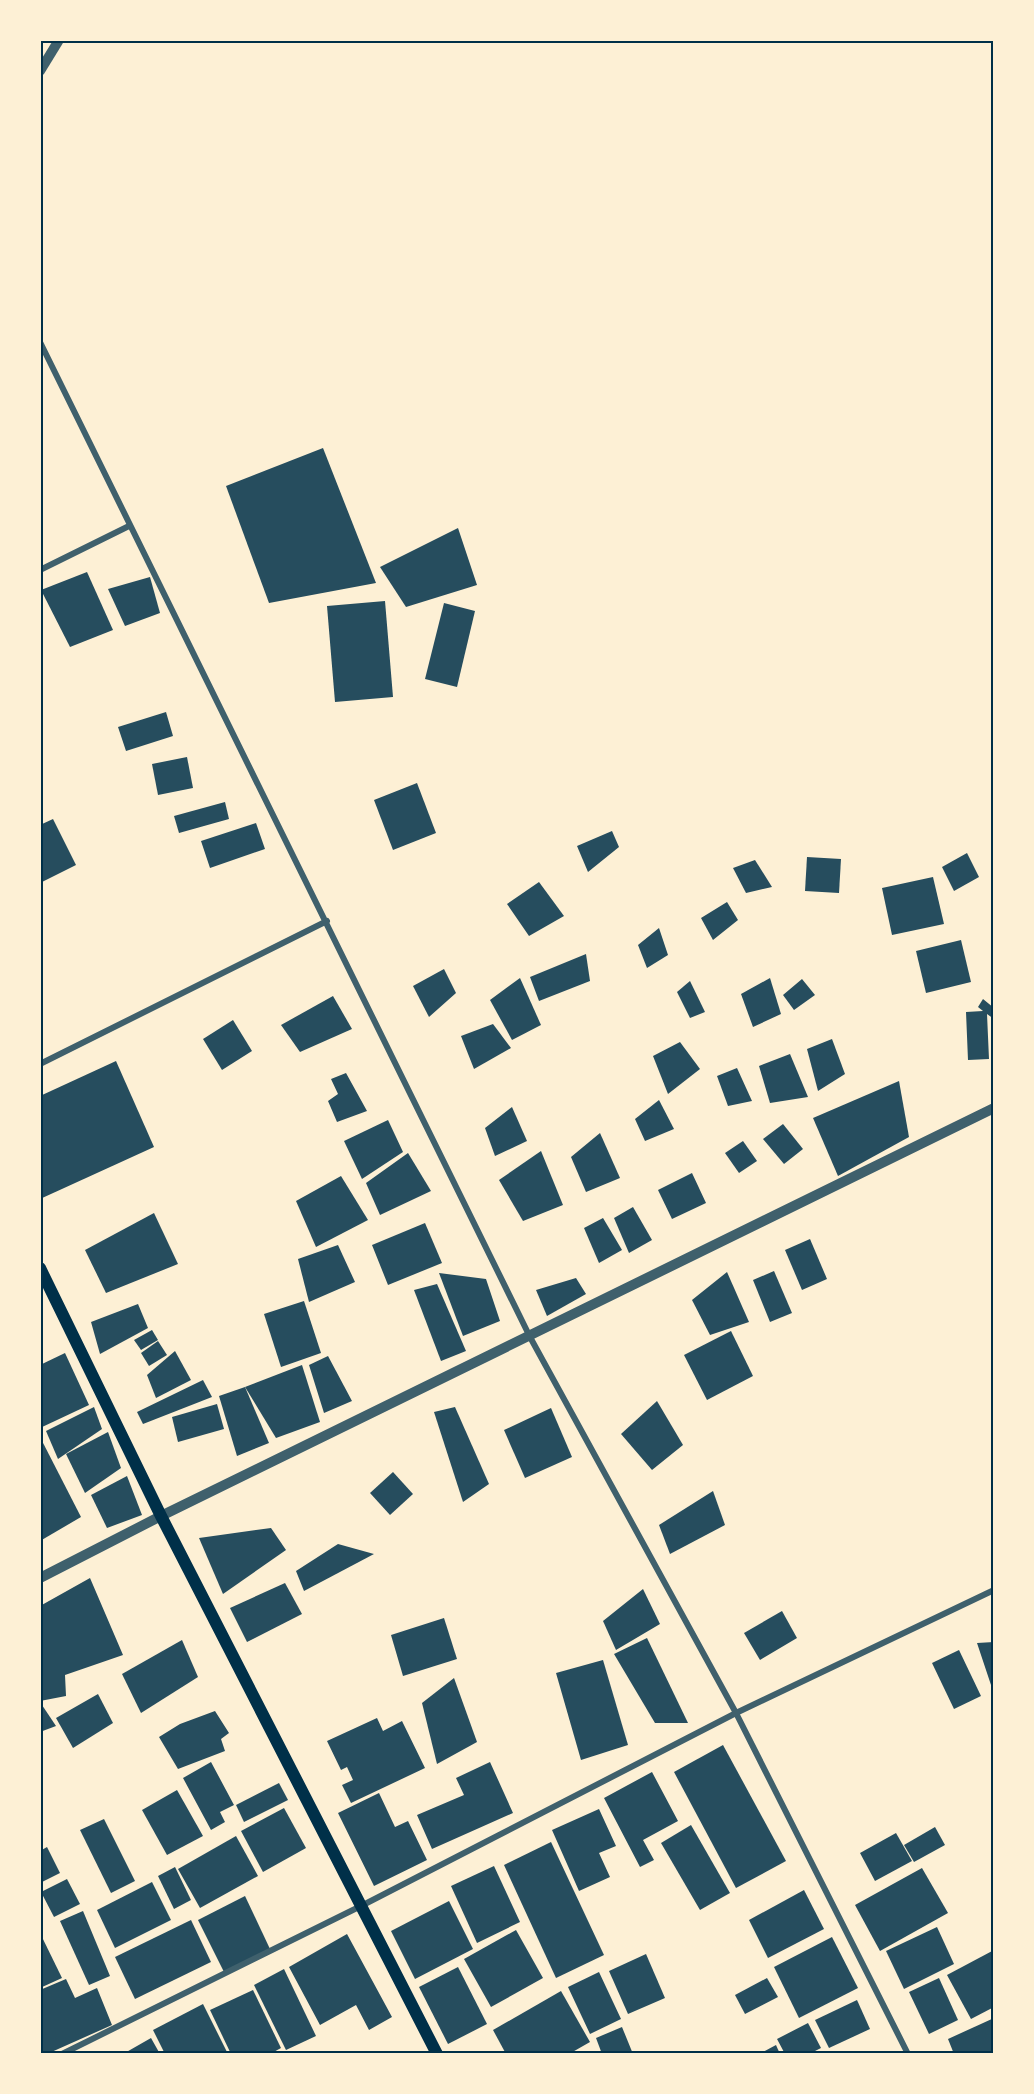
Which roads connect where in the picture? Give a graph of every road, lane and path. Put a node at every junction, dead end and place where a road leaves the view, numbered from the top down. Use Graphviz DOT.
graph roads {
  1 [pos="59,40"];
  2 [pos="40,71"];
  3 [pos="40,342"];
  4 [pos="129,526"];
  5 [pos="40,570"];
  6 [pos="327,921"];
  7 [pos="40,1064"];
  8 [pos="993,1108"];
  9 [pos="40,1268"];
  10 [pos="530,1337"];
  11 [pos="161,1516"];
  12 [pos="40,1578"];
  13 [pos="993,1590"];
  14 [pos="735,1713"];
  15 [pos="363,1905"];
  16 [pos="62,2054"];
  17 [pos="437,2054"];
  18 [pos="908,2054"];
  1 -- 2 [label="street"];
  3 -- 4 [label="street"];
  4 -- 5 [label="street"];
  4 -- 6 [label="street"];
  6 -- 7 [label="street"];
  6 -- 10 [label="street"];
  8 -- 10 [label="street"];
  9 -- 11 [label="main road"];
  10 -- 11 [label="street"];
  10 -- 14 [label="street"];
  11 -- 12 [label="street"];
  11 -- 15 [label="main road"];
  13 -- 14 [label="street"];
  14 -- 15 [label="street"];
  14 -- 18 [label="street"];
  15 -- 16 [label="street"];
  15 -- 17 [label="main road"];
}
